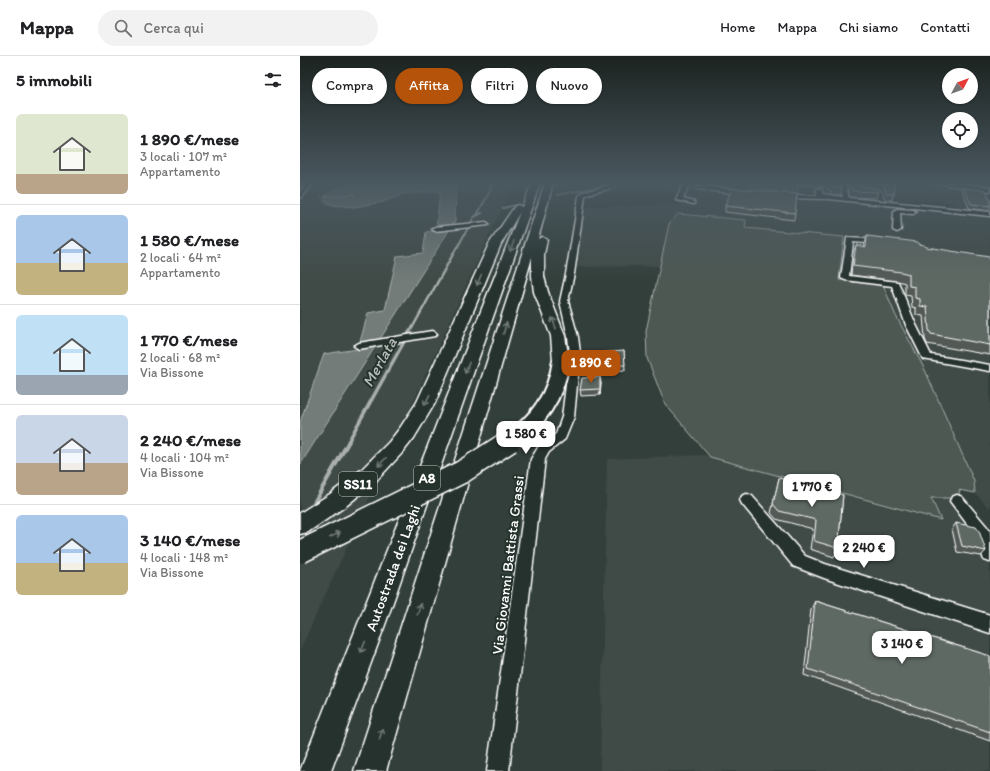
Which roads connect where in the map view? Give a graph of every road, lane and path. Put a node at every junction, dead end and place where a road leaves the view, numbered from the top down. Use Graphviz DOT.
graph roads {
  1 [pos="513,216"];
  2 [pos="524,216"];
  3 [pos="540,216"];
  4 [pos="549,216"];
  5 [pos="579,216"];
  6 [pos="897,216"];
  7 [pos="949,216"];
  8 [pos="990,221"];
  9 [pos="486,224"];
  10 [pos="435,229"];
  11 [pos="897,230"];
  12 [pos="891,243"];
  13 [pos="427,334"];
  14 [pos="359,346"];
  15 [pos="990,368"];
  16 [pos="747,500"];
  17 [pos="957,501"];
  18 [pos="300,525"];
  19 [pos="300,552"];
  20 [pos="990,555"];
  21 [pos="990,624"];
  22 [pos="315,771"];
  23 [pos="370,771"];
  24 [pos="498,771"];
  1 -- 18 [label="highway, SS11, one-way"];
  2 -- 22 [label="highway, Autostrada dei Laghi / A8, one-way"];
  23 -- 3 [label="highway, A8, one-way"];
  19 -- 4 [label="highway, SS11, one-way, bridge"];
  5 -- 24 [label="street, Via Giovanni Battista Grassi"];
  6 -- 11 [label="street"];
  7 -- 8 [label="street"];
  9 -- 10 [label="street"];
  12 -- 15 [label="street"];
  13 -- 14 [label="street"];
  16 -- 21 [label="street"];
  17 -- 20 [label="street"];
}
